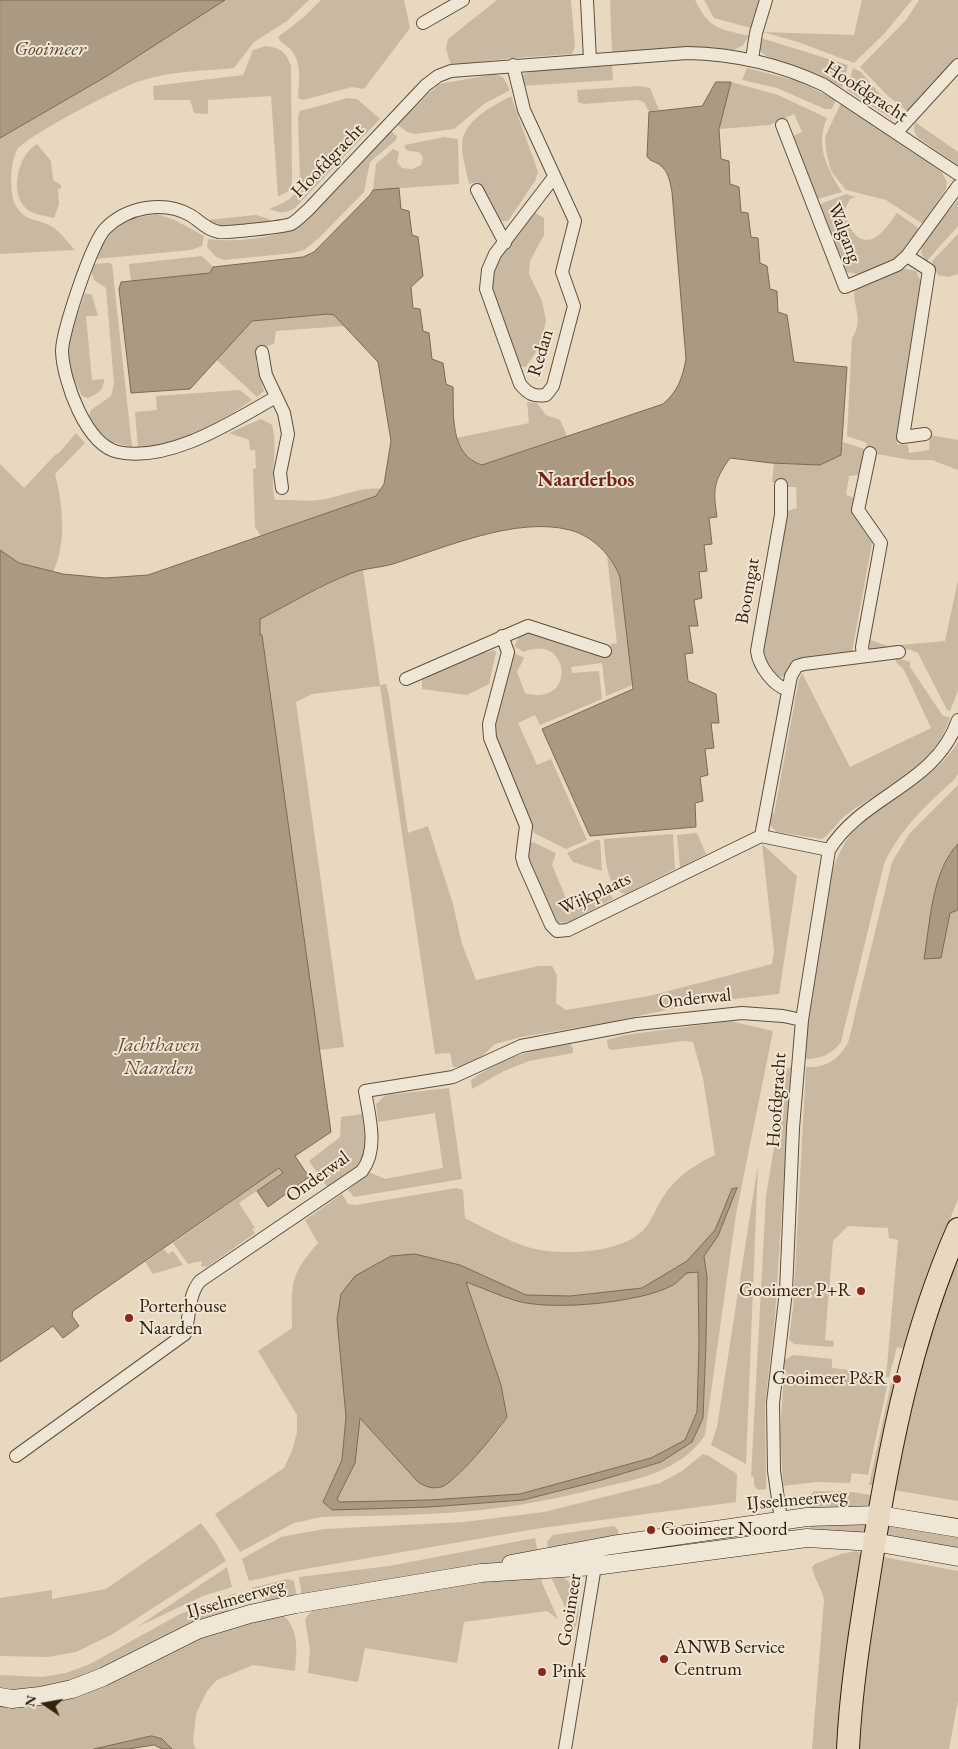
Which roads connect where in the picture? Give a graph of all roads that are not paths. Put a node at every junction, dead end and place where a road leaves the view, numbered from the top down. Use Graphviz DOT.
graph roads {
  1 [pos="463,0"];
  2 [pos="587,0"];
  3 [pos="766,0"];
  4 [pos="424,23"];
  5 [pos="752,59"];
  6 [pos="590,60"];
  7 [pos="958,65"];
  8 [pos="513,66"];
  9 [pos="782,125"];
  10 [pos="896,133"];
  11 [pos="958,174"];
  12 [pos="554,176"];
  13 [pos="958,186"];
  14 [pos="477,190"];
  15 [pos="504,242"];
  16 [pos="908,256"];
  17 [pos="262,352"];
  18 [pos="276,398"];
  19 [pos="925,434"];
  20 [pos="870,454"];
  21 [pos="781,484"];
  22 [pos="282,488"];
  23 [pos="502,636"];
  24 [pos="605,650"];
  25 [pos="899,652"];
  26 [pos="863,656"];
  27 [pos="406,679"];
  28 [pos="788,690"];
  29 [pos="958,720"];
  30 [pos="761,836"];
  31 [pos="830,850"];
  32 [pos="802,1020"];
  33 [pos="958,1229"];
  34 [pos="16,1456"];
  35 [pos="880,1515"];
  36 [pos="780,1521"];
  37 [pos="958,1528"];
  38 [pos="784,1541"];
  39 [pos="874,1542"];
  40 [pos="612,1545"];
  41 [pos="582,1550"];
  42 [pos="958,1557"];
  43 [pos="596,1566"];
  44 [pos="493,1572"];
  45 [pos="0,1696"];
  46 [pos="565,1749"];
  47 [pos="848,1749"];
  1 -- 4 [label="street"];
  2 -- 6 [label="street"];
  3 -- 5 [label="street"];
  5 -- 6 [label="street, Hoofdgracht"];
  5 -- 10 [label="street, Hoofdgracht"];
  6 -- 8 [label="street, Hoofdgracht"];
  7 -- 10 [label="street"];
  8 -- 12 [label="street, Redan"];
  8 -- 18 [label="street, Hoofdgracht"];
  9 -- 16 [label="street, Walgang"];
  10 -- 11 [label="street, Hoofdgracht"];
  12 -- 15 [label="street, Redan"];
  12 -- 15 [label="street, Redan"];
  13 -- 16 [label="street, Walgang"];
  14 -- 15 [label="street"];
  16 -- 19 [label="street"];
  17 -- 18 [label="street"];
  18 -- 22 [label="street"];
  20 -- 26 [label="street"];
  21 -- 28 [label="street, Boomgat"];
  23 -- 24 [label="street"];
  23 -- 27 [label="street"];
  23 -- 30 [label="street, Wijkplaats"];
  25 -- 26 [label="street"];
  26 -- 28 [label="street"];
  28 -- 30 [label="street"];
  29 -- 31 [label="street, Hoofdgracht"];
  30 -- 31 [label="street"];
  31 -- 32 [label="street, Hoofdgracht"];
  32 -- 34 [label="street, Onderwal"];
  32 -- 36 [label="street, Hoofdgracht"];
  33 -- 35 [label="highway"];
  35 -- 36 [label="main road, IJsselmeerweg"];
  35 -- 37 [label="main road, IJsselmeerweg"];
  35 -- 39 [label="highway"];
  36 -- 38 [label="street, Hoofdgracht"];
  36 -- 40 [label="main road, IJsselmeerweg"];
  38 -- 39 [label="main road, IJsselmeerweg"];
  38 -- 43 [label="main road, IJsselmeerweg"];
  39 -- 42 [label="main road, IJsselmeerweg"];
  39 -- 47 [label="highway"];
  40 -- 41 [label="main road, IJsselmeerweg"];
  40 -- 43 [label="street"];
  41 -- 43 [label="street"];
  41 -- 44 [label="main road, IJsselmeerweg"];
  43 -- 44 [label="main road, IJsselmeerweg"];
  43 -- 46 [label="street, Gooimeer"];
  44 -- 45 [label="main road, IJsselmeerweg"];
}
